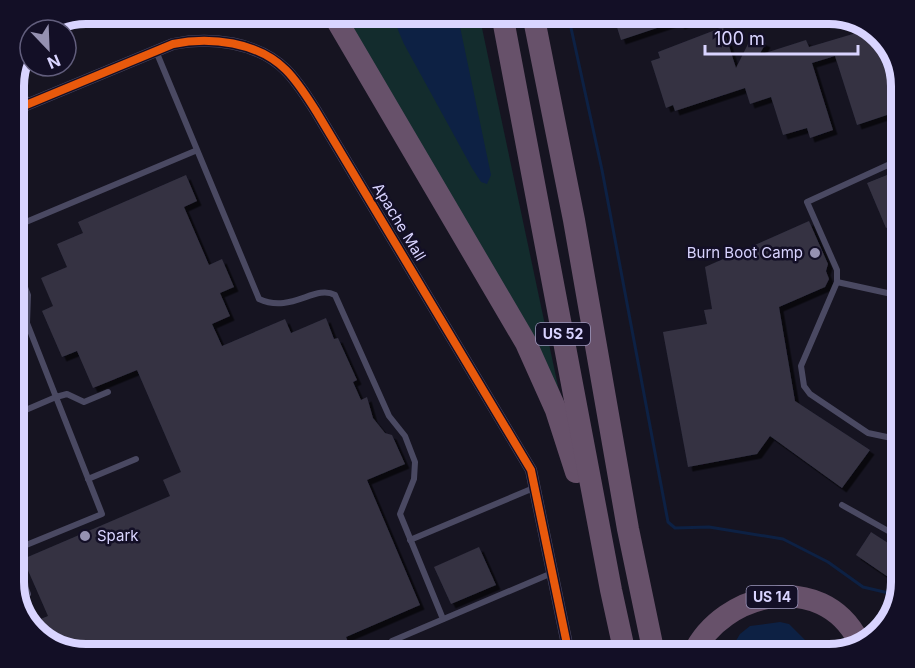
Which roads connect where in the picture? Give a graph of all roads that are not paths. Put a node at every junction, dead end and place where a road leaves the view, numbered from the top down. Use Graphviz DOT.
graph roads {
  1 [pos="339,24"];
  2 [pos="504,24"];
  3 [pos="535,24"];
  4 [pos="156,51"];
  5 [pos="24,105"];
  6 [pos="195,151"];
  7 [pos="891,164"];
  8 [pos="24,223"];
  9 [pos="837,282"];
  10 [pos="24,285"];
  11 [pos="891,294"];
  12 [pos="108,392"];
  13 [pos="56,397"];
  14 [pos="24,411"];
  15 [pos="891,438"];
  16 [pos="136,459"];
  17 [pos="88,479"];
  18 [pos="537,487"];
  19 [pos="842,505"];
  20 [pos="891,532"];
  21 [pos="410,540"];
  22 [pos="24,546"];
  23 [pos="552,573"];
  24 [pos="611,591"];
  25 [pos="443,620"];
  26 [pos="856,638"];
  27 [pos="393,644"];
  28 [pos="567,644"];
  29 [pos="623,644"];
  30 [pos="652,644"];
  31 [pos="699,644"];
  1 -- 24 [label="highway"];
  2 -- 24 [label="highway, US 52"];
  3 -- 30 [label="highway, US 52"];
  4 -- 5 [label="street, Apache Mall"];
  4 -- 6 [label="lane"];
  4 -- 18 [label="street, Apache Mall"];
  6 -- 8 [label="lane"];
  6 -- 21 [label="lane"];
  7 -- 9 [label="lane"];
  9 -- 11 [label="lane"];
  9 -- 15 [label="lane"];
  10 -- 13 [label="lane"];
  12 -- 13 [label="lane"];
  13 -- 14 [label="lane"];
  13 -- 17 [label="lane"];
  16 -- 17 [label="lane"];
  17 -- 22 [label="lane"];
  18 -- 21 [label="lane"];
  18 -- 23 [label="street, Apache Mall"];
  19 -- 20 [label="lane"];
  21 -- 25 [label="lane"];
  23 -- 25 [label="lane"];
  23 -- 28 [label="street, Apache Mall"];
  24 -- 29 [label="highway, US 52"];
  25 -- 27 [label="lane"];
  26 -- 31 [label="highway, US 14"];
}
